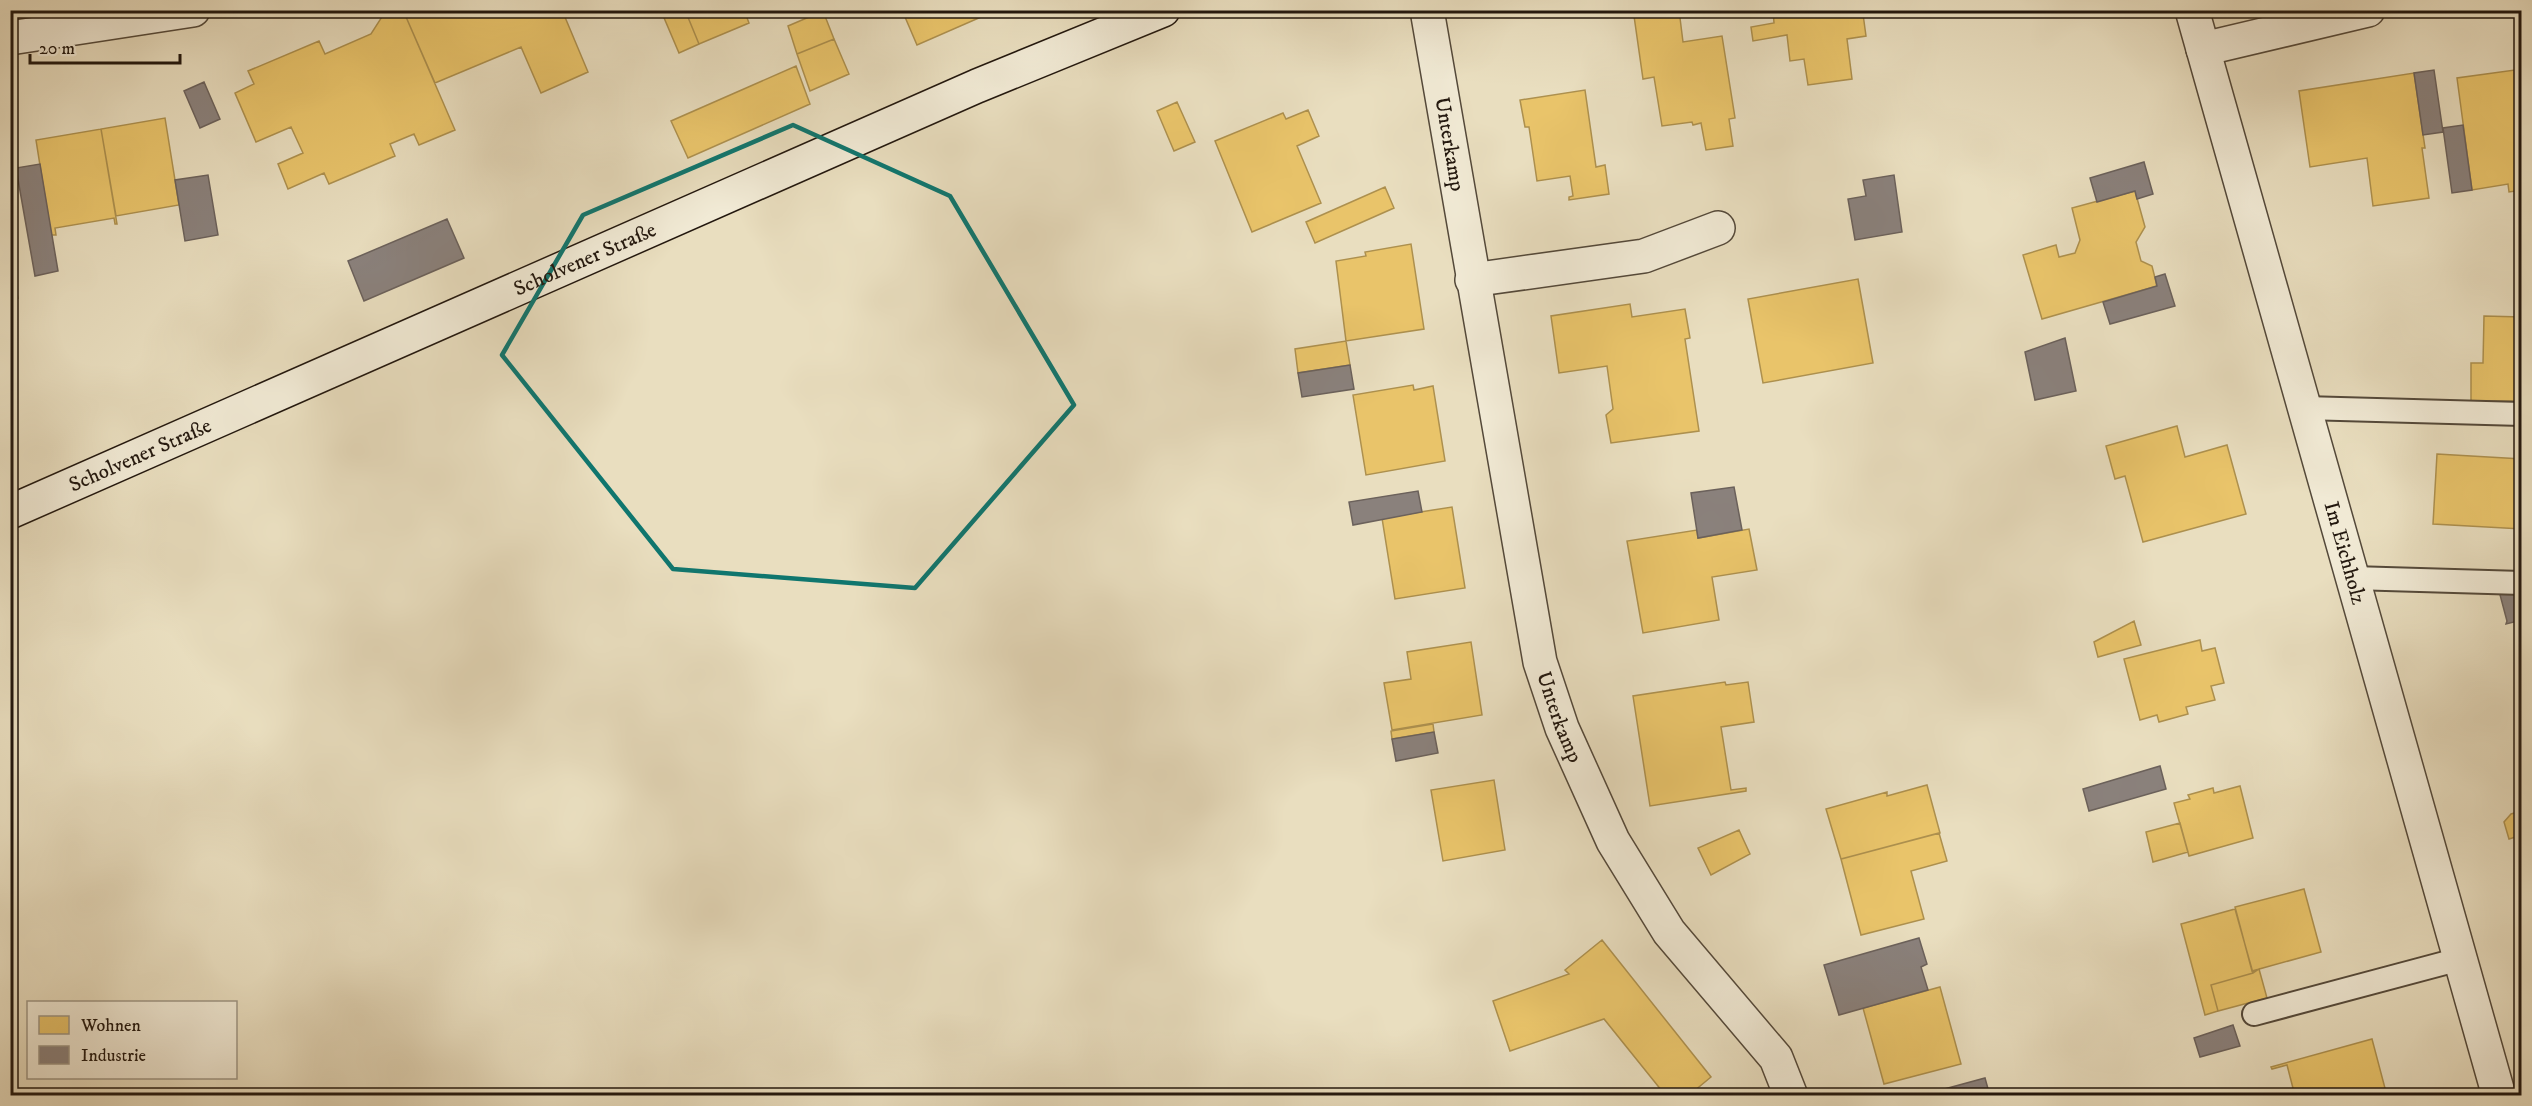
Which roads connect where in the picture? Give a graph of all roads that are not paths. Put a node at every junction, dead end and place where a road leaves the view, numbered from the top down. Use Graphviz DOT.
graph roads {
  1 [pos="193,10"];
  2 [pos="1163,10"];
  3 [pos="1427,10"];
  4 [pos="2192,10"];
  5 [pos="2368,10"];
  6 [pos="136,15"];
  7 [pos="10,38"];
  8 [pos="2203,49"];
  9 [pos="1718,228"];
  10 [pos="1472,280"];
  11 [pos="2304,408"];
  12 [pos="2522,414"];
  13 [pos="10,512"];
  14 [pos="2352,578"];
  15 [pos="2522,582"];
  16 [pos="2460,959"];
  17 [pos="2254,1014"];
  18 [pos="1791,1095"];
  19 [pos="2499,1095"];
  1 -- 6 [label="street"];
  2 -- 13 [label="street, Scholvener Straße"];
  3 -- 10 [label="street, Unterkamp"];
  4 -- 8 [label="street, Im Eichholz"];
  5 -- 8 [label="street"];
  6 -- 7 [label="street"];
  8 -- 11 [label="street, Im Eichholz"];
  9 -- 10 [label="street"];
  10 -- 18 [label="street, Unterkamp"];
  11 -- 12 [label="lane"];
  11 -- 14 [label="street, Im Eichholz"];
  14 -- 15 [label="lane"];
  14 -- 16 [label="street, Im Eichholz"];
  16 -- 17 [label="lane"];
  16 -- 19 [label="street, Im Eichholz"];
}
